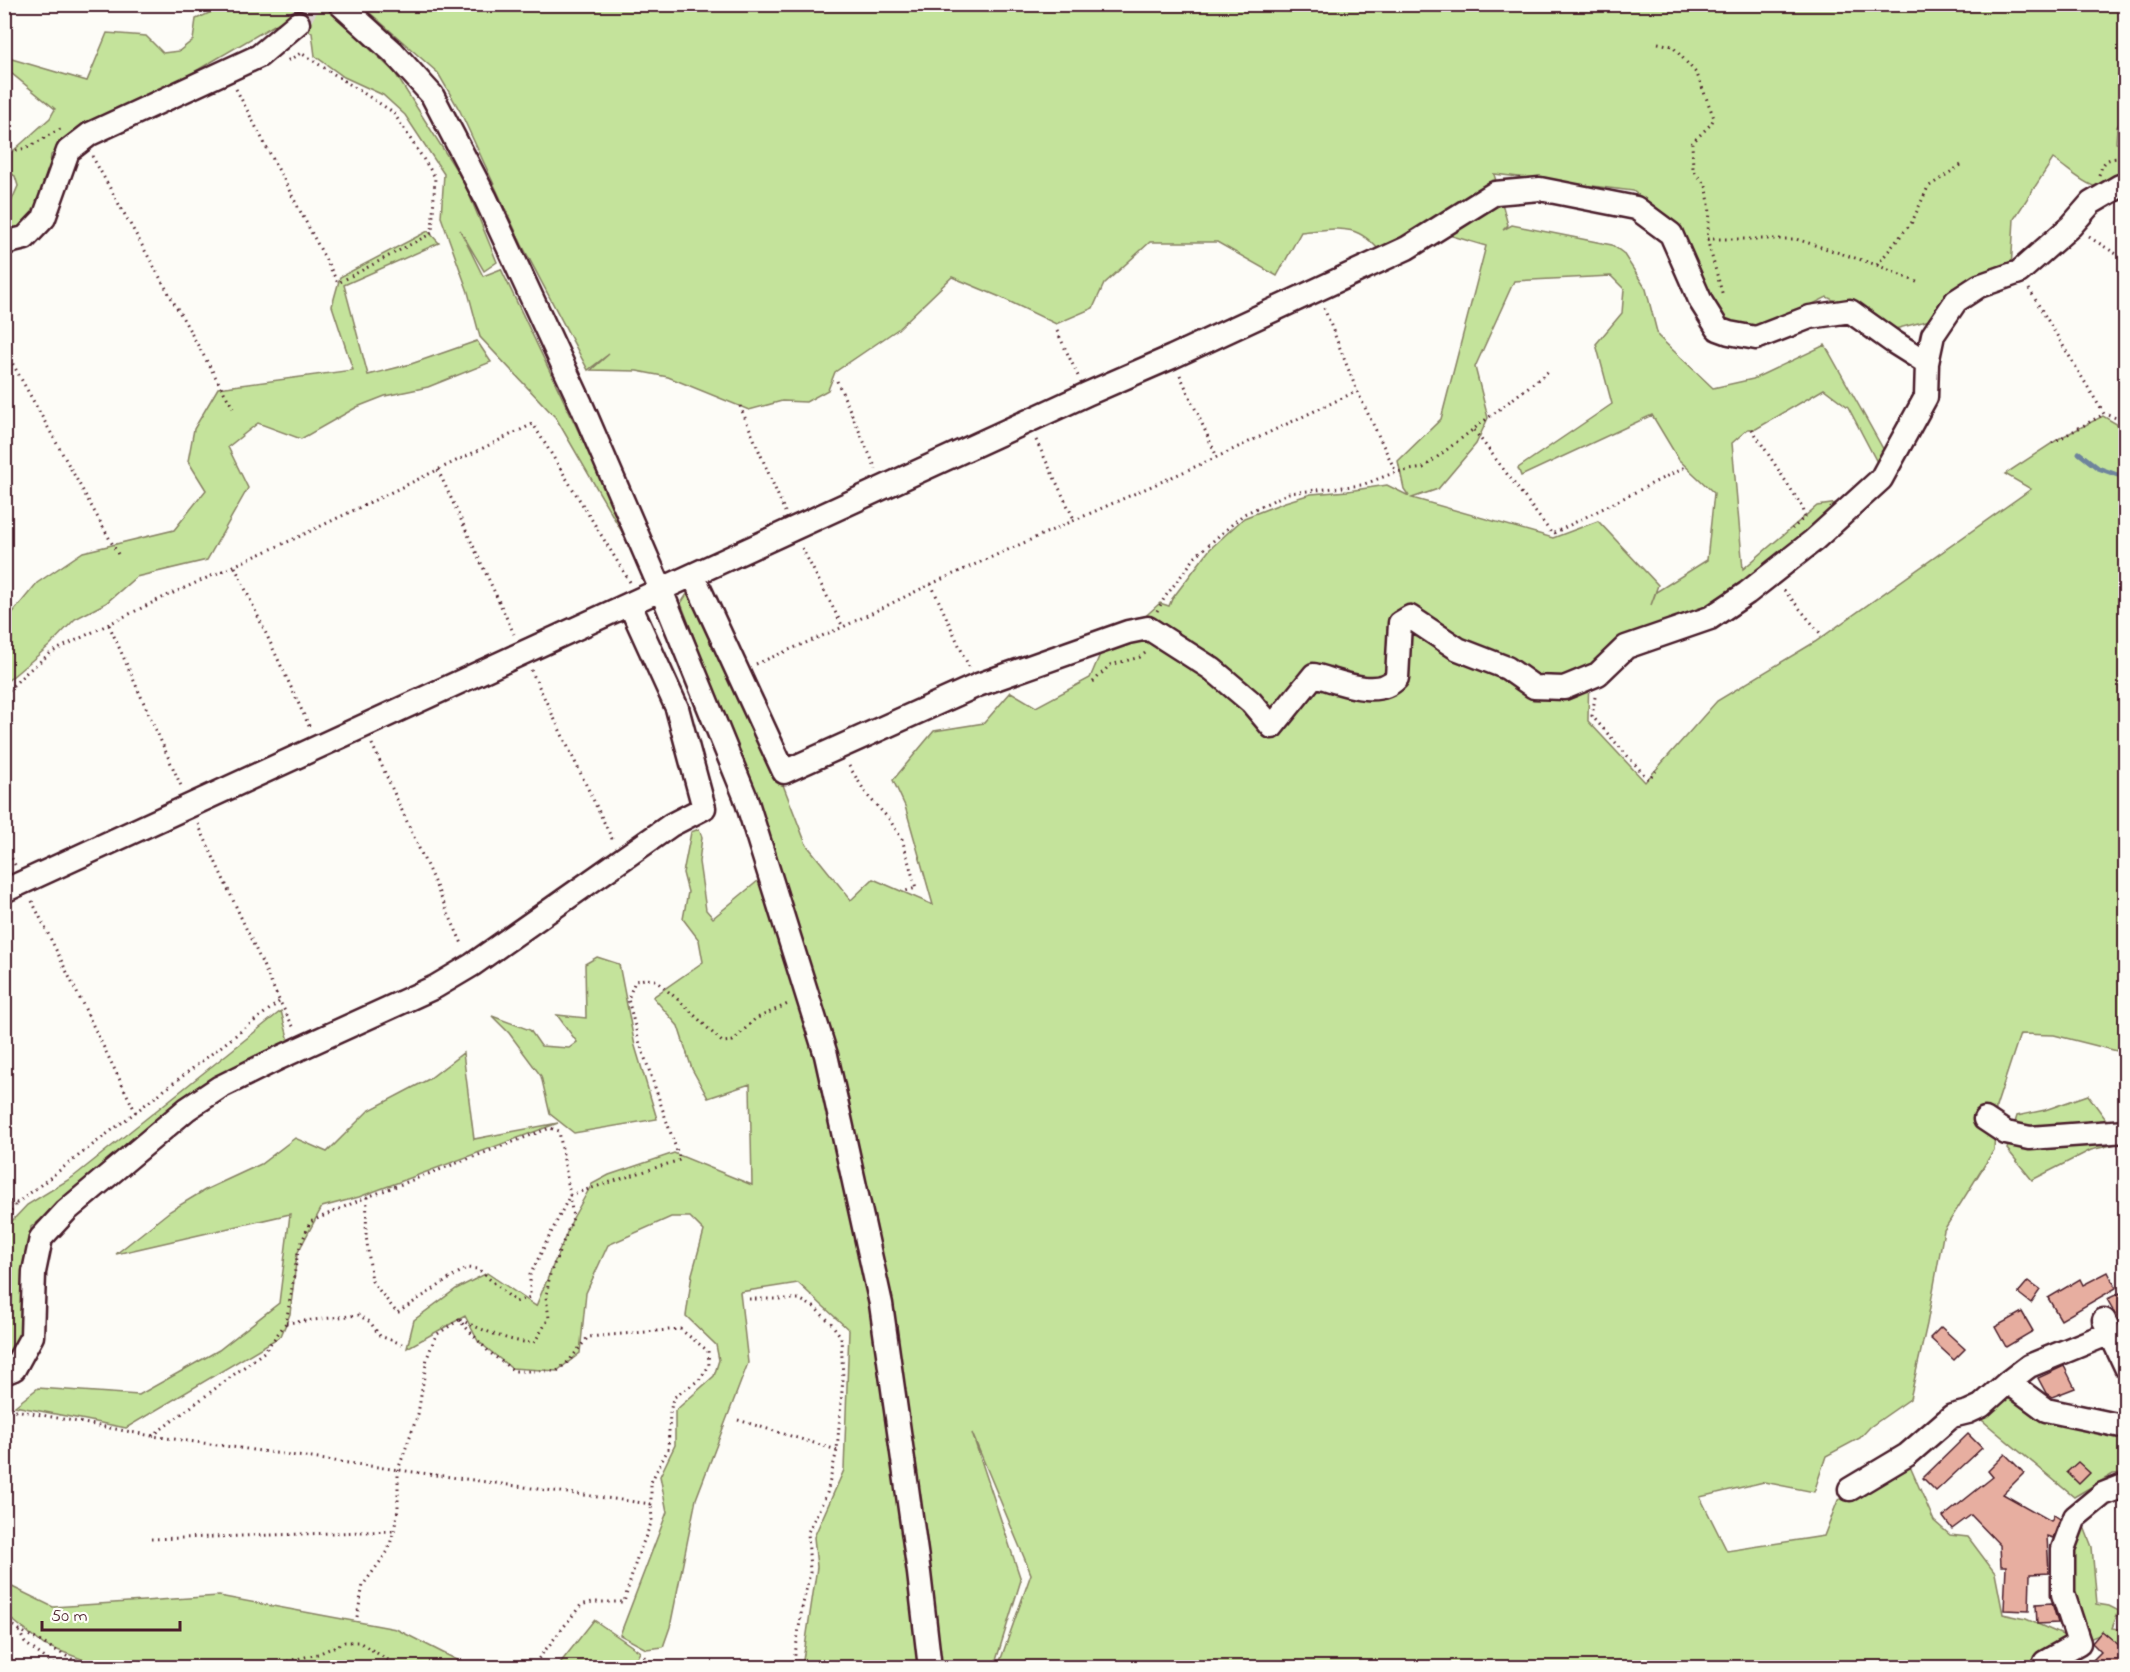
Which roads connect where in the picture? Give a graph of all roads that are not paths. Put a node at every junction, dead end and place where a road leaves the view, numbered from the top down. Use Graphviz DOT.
graph roads {
  1 [pos="340,4"];
  2 [pos="298,23"];
  3 [pos="2126,186"];
  4 [pos="4,243"];
  5 [pos="1927,363"];
  6 [pos="693,575"];
  7 [pos="662,590"];
  8 [pos="635,603"];
  9 [pos="14,886"];
  10 [pos="1985,1119"];
  11 [pos="2126,1131"];
  12 [pos="2126,1367"];
  13 [pos="4,1373"];
  14 [pos="2008,1382"];
  15 [pos="2126,1427"];
  16 [pos="2126,1485"];
  17 [pos="1850,1490"];
  18 [pos="2045,1662"];
  19 [pos="930,1668"];
  1 -- 7 [label="street"];
  2 -- 4 [label="street"];
  3 -- 5 [label="street"];
  5 -- 6 [label="street"];
  5 -- 6 [label="street"];
  6 -- 7 [label="street"];
  7 -- 8 [label="street"];
  7 -- 19 [label="street"];
  8 -- 9 [label="street"];
  8 -- 13 [label="street"];
  10 -- 11 [label="street"];
  12 -- 14 [label="street"];
  14 -- 15 [label="street"];
  14 -- 17 [label="street"];
  16 -- 18 [label="street"];
}
